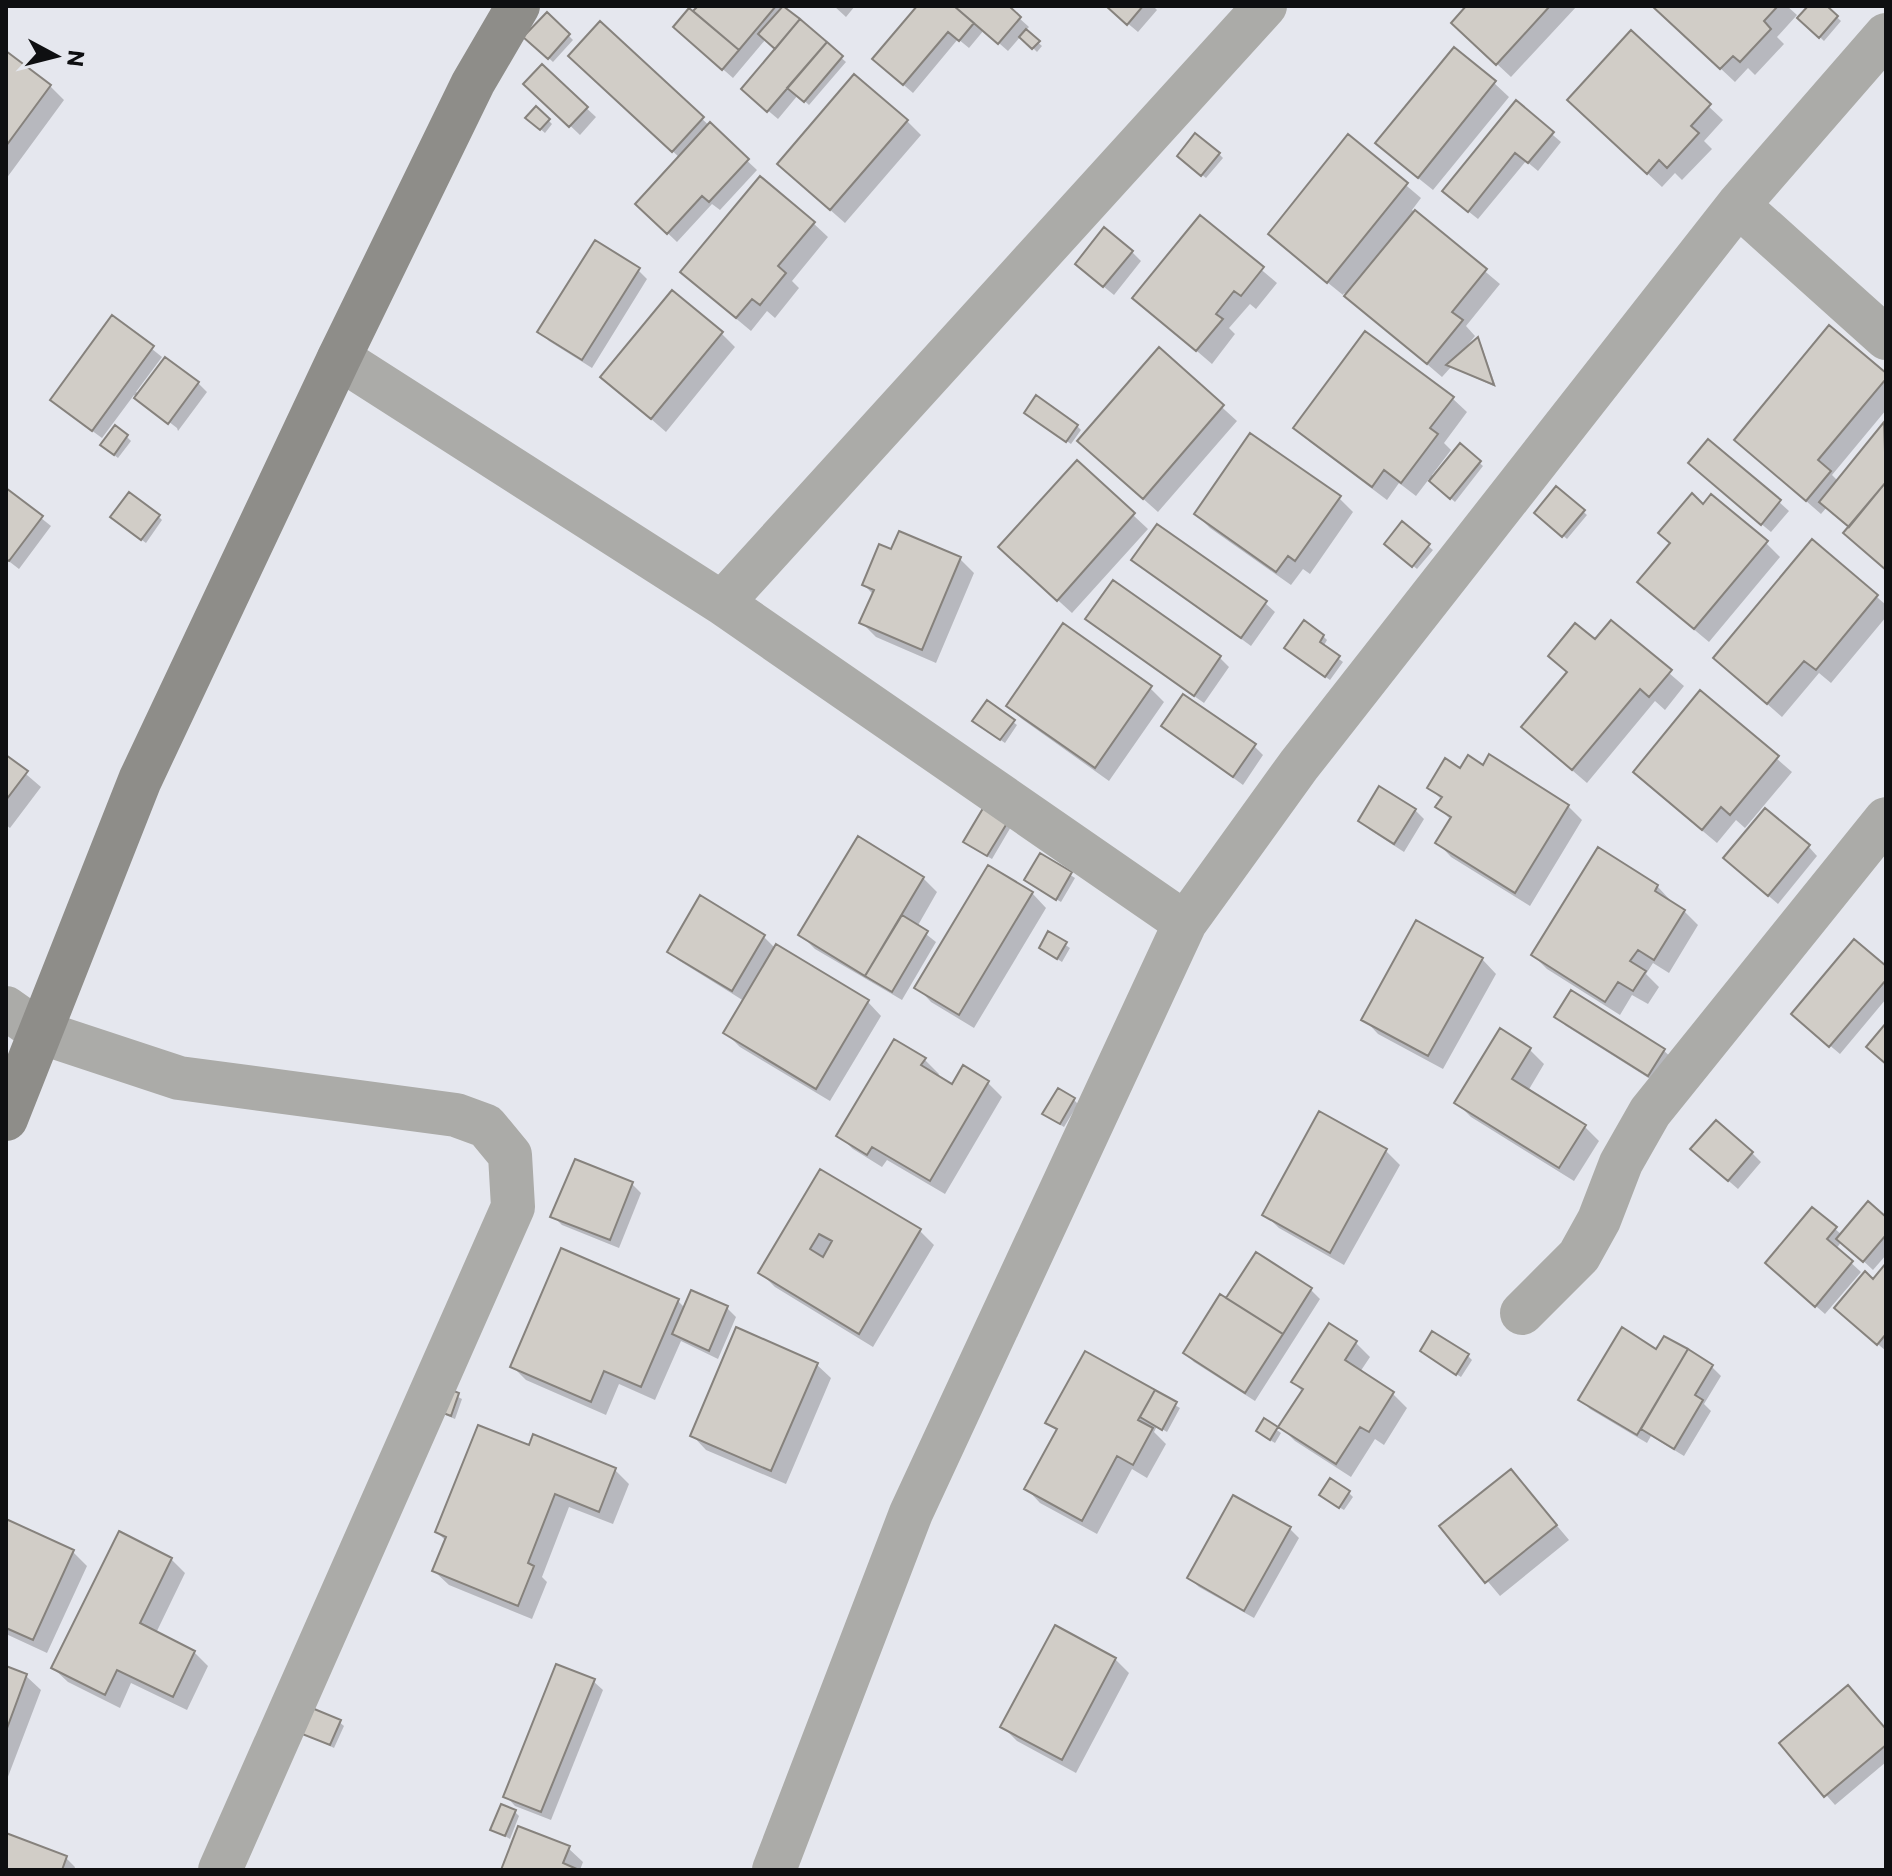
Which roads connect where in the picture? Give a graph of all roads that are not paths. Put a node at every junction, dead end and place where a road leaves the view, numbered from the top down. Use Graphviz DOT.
graph roads {
  1 [pos="518,6"];
  2 [pos="1265,6"];
  3 [pos="1886,35"];
  4 [pos="1738,205"];
  5 [pos="1886,338"];
  6 [pos="339,358"];
  7 [pos="722,603"];
  8 [pos="1886,819"];
  9 [pos="1185,923"];
  10 [pos="23,1020"];
  11 [pos="6,1119"];
  12 [pos="1522,1313"];
  13 [pos="220,1870"];
  14 [pos="774,1870"];
  1 -- 6 [label="street"];
  2 -- 7 [label="street"];
  3 -- 4 [label="street"];
  4 -- 5 [label="street"];
  4 -- 9 [label="street"];
  6 -- 7 [label="street"];
  6 -- 10 [label="street"];
  7 -- 9 [label="street"];
  8 -- 12 [label="street"];
  9 -- 14 [label="street"];
  10 -- 11 [label="street"];
  10 -- 13 [label="street"];
}
